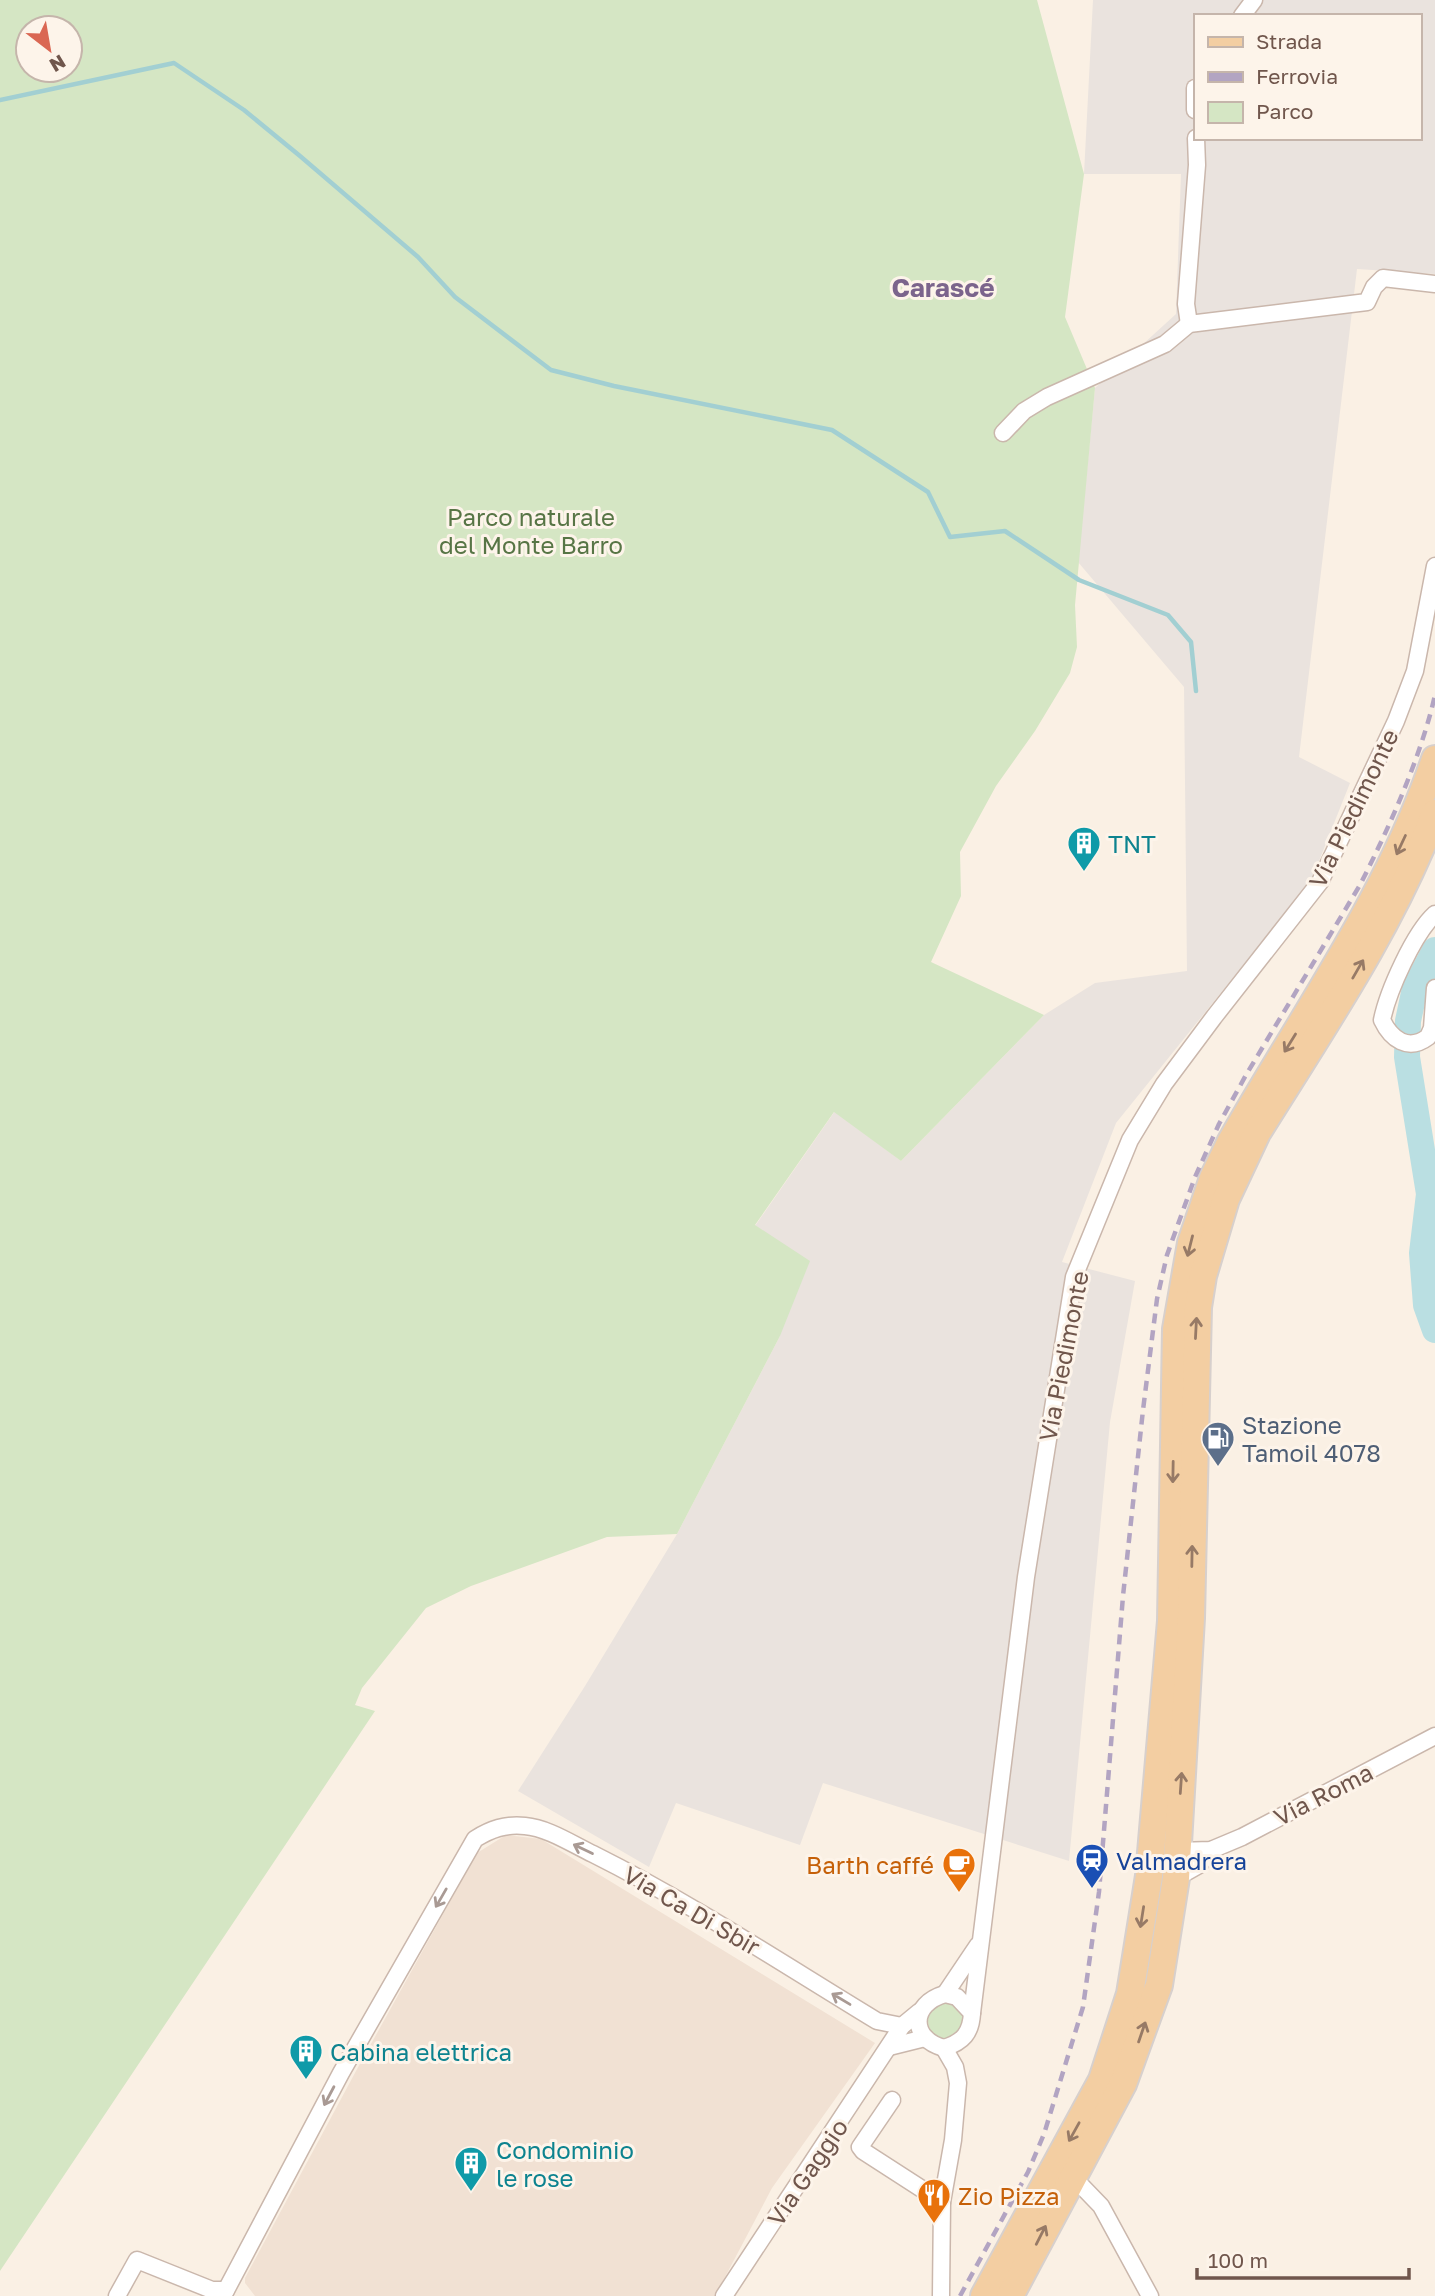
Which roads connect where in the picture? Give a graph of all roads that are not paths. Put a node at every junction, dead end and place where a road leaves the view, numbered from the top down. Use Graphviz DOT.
graph roads {
  1 [pos="1196,140"];
  2 [pos="1435,284"];
  3 [pos="1189,324"];
  4 [pos="1003,433"];
  5 [pos="1435,566"];
  6 [pos="1435,759"];
  7 [pos="1435,813"];
  8 [pos="1435,848"];
  9 [pos="1400,891"];
  10 [pos="1435,914"];
  11 [pos="1435,988"];
  12 [pos="1435,1737"];
  13 [pos="1150,1849"];
  14 [pos="1211,1850"];
  15 [pos="1177,1851"];
  16 [pos="1176,1878"];
  17 [pos="980,1944"];
  18 [pos="945,1994"];
  19 [pos="919,2012"];
  20 [pos="972,2013"];
  21 [pos="902,2026"];
  22 [pos="925,2038"];
  23 [pos="889,2047"];
  24 [pos="944,2048"];
  25 [pos="892,2100"];
  26 [pos="1072,2176"];
  27 [pos="942,2202"];
  28 [pos="940,2291"];
  29 [pos="228,2294"];
  30 [pos="117,2296"];
  31 [pos="724,2296"];
  32 [pos="984,2296"];
  33 [pos="1010,2296"];
  34 [pos="1150,2296"];
  1 -- 3 [label="street"];
  2 -- 3 [label="street"];
  3 -- 4 [label="street"];
  5 -- 17 [label="street, Via Piedimonte"];
  6 -- 13 [label="main road, one-way"];
  7 -- 9 [label="main road"];
  8 -- 9 [label="main road"];
  15 -- 9 [label="main road, one-way"];
  10 -- 11 [label="street"];
  12 -- 14 [label="street, Via Roma"];
  13 -- 15 [label="main road"];
  13 -- 32 [label="main road, one-way"];
  14 -- 15 [label="street, Via Roma"];
  14 -- 16 [label="street, Via Roma"];
  15 -- 16 [label="main road"];
  26 -- 16 [label="main road, one-way"];
  17 -- 18 [label="street, Via Piedimonte"];
  17 -- 20 [label="street, Via Piedimonte"];
  18 -- 19 [label="street"];
  18 -- 20 [label="street"];
  19 -- 21 [label="street, Via Gaggio"];
  19 -- 22 [label="street"];
  20 -- 24 [label="street"];
  21 -- 23 [label="street, Via Gaggio"];
  21 -- 29 [label="street, Via Ca Di Sbir, one-way"];
  22 -- 23 [label="street"];
  22 -- 24 [label="street"];
  23 -- 31 [label="street, Via Gaggio"];
  24 -- 27 [label="street"];
  25 -- 27 [label="street"];
  33 -- 26 [label="main road, one-way"];
  26 -- 34 [label="street"];
  27 -- 28 [label="street"];
  29 -- 30 [label="street"];
}
